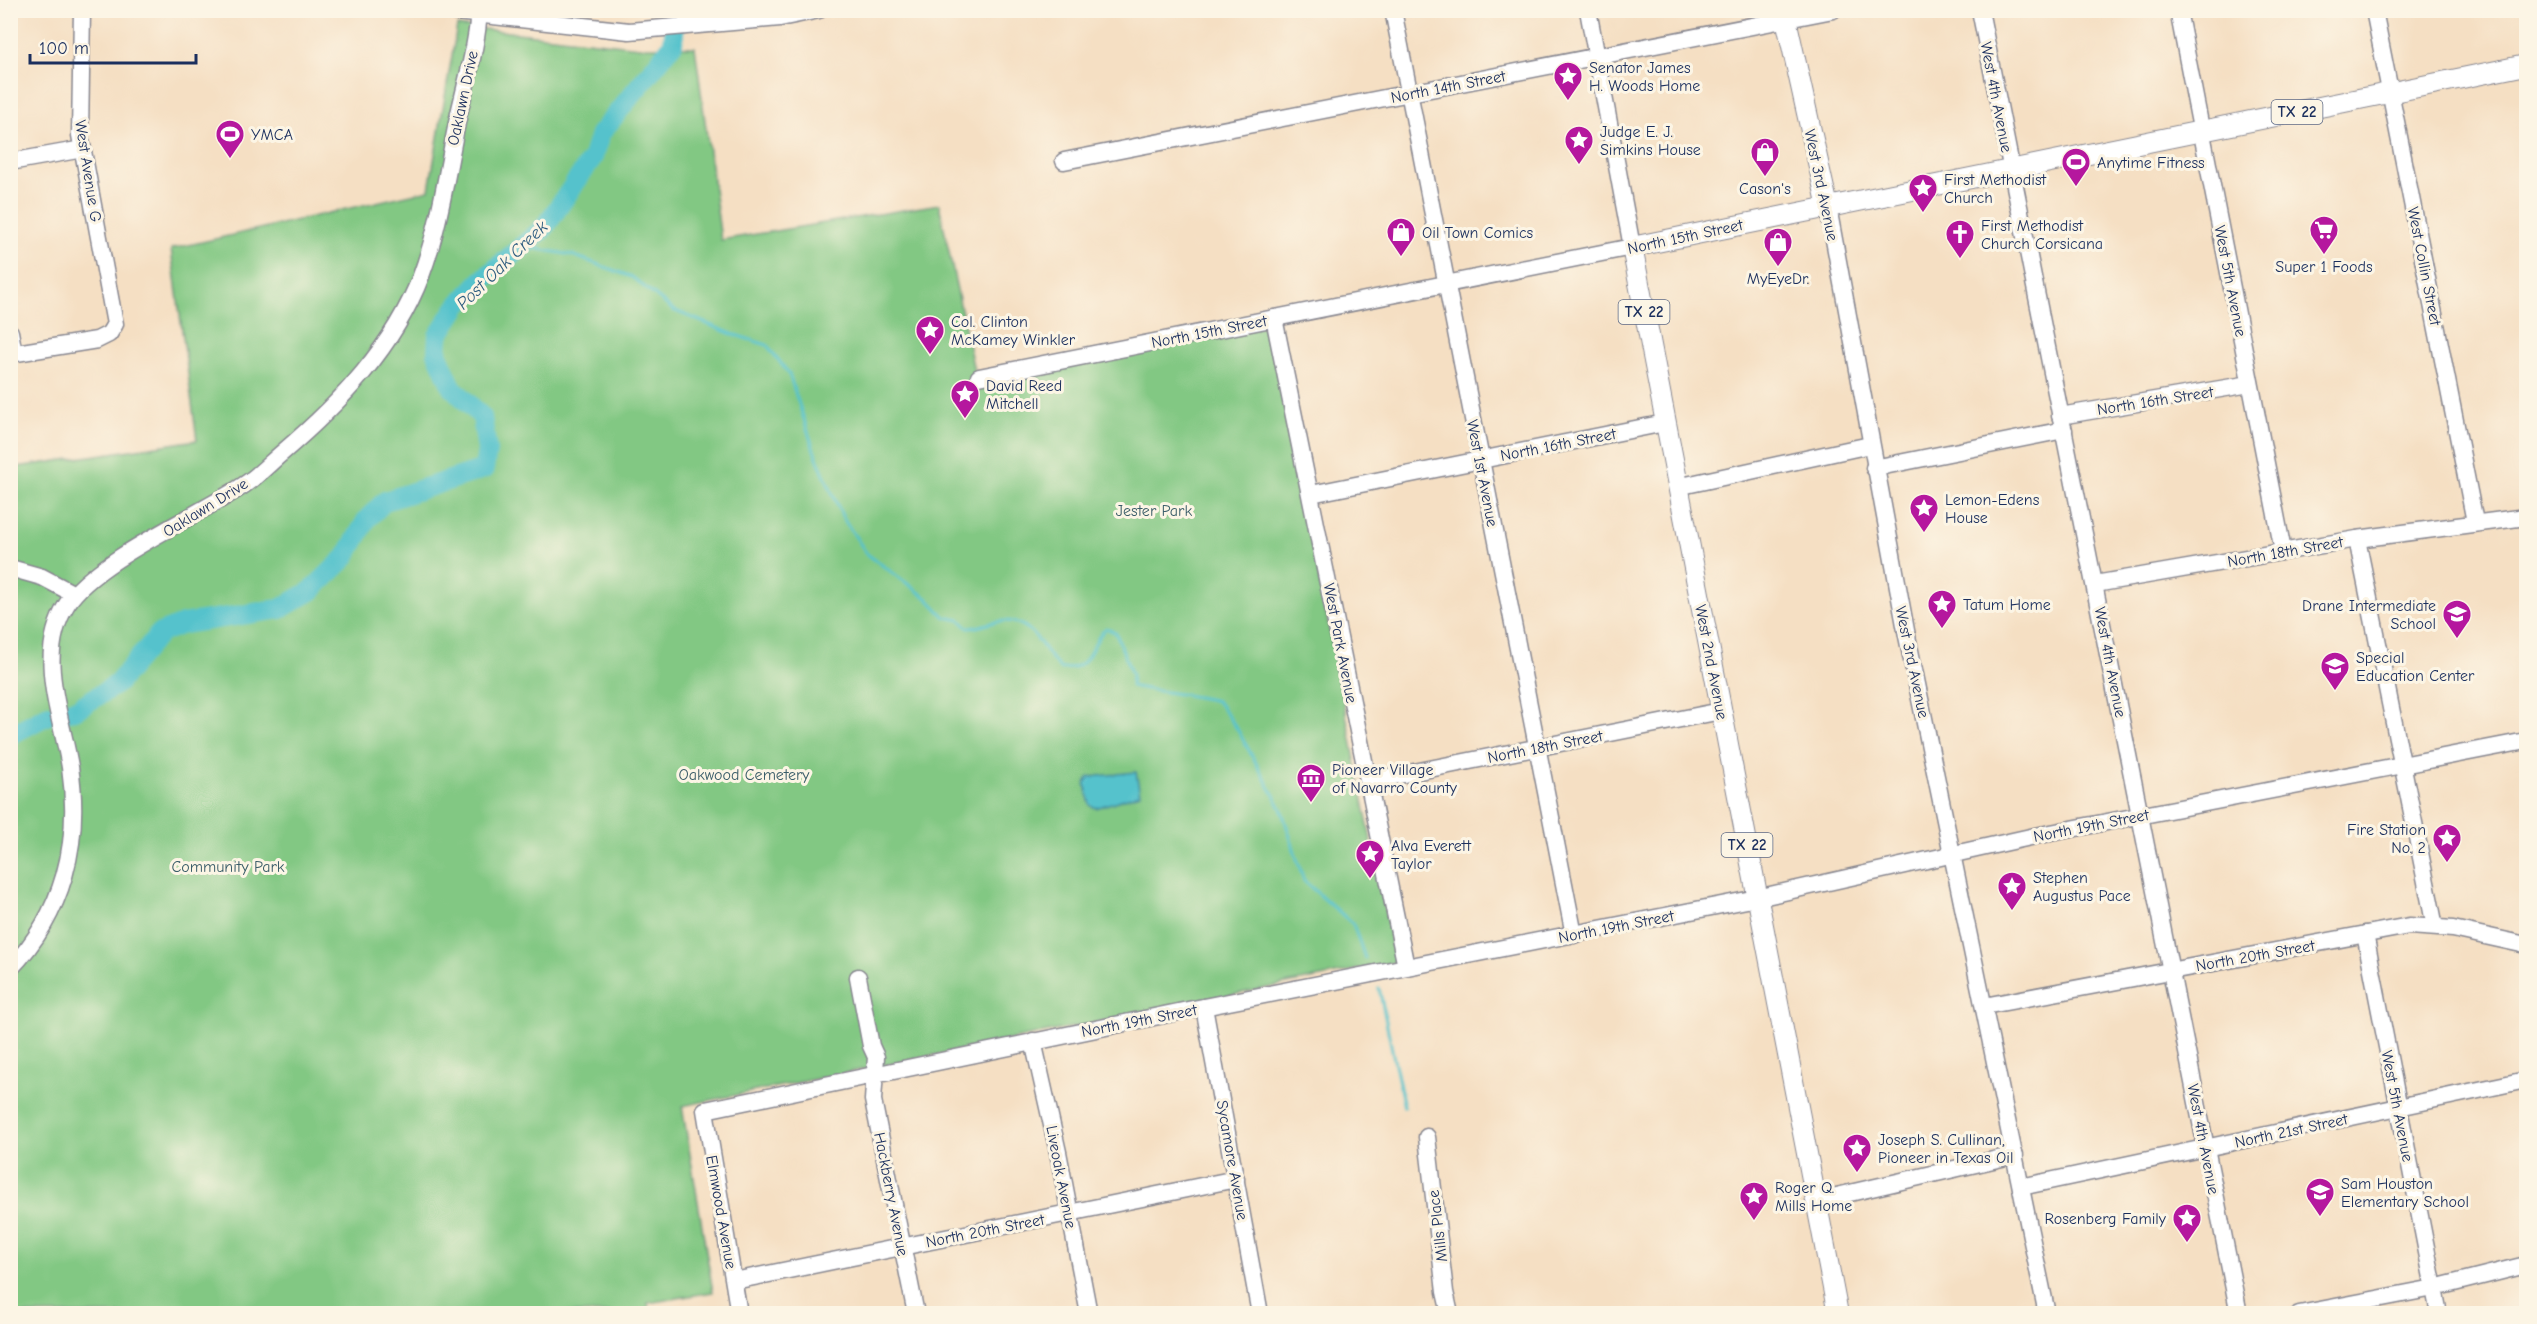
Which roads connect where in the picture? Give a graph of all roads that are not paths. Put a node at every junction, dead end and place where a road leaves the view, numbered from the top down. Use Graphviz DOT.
graph roads {
  1 [pos="82,10"];
  2 [pos="438,10"];
  3 [pos="819,10"];
  4 [pos="1393,10"];
  5 [pos="1588,10"];
  6 [pos="1833,10"];
  7 [pos="1980,10"];
  8 [pos="2178,10"];
  9 [pos="2374,10"];
  10 [pos="478,14"];
  11 [pos="1785,15"];
  12 [pos="1596,57"];
  13 [pos="2526,65"];
  14 [pos="1409,93"];
  15 [pos="2391,93"];
  16 [pos="2203,131"];
  17 [pos="83,149"];
  18 [pos="1064,161"];
  19 [pos="10,162"];
  20 [pos="2011,170"];
  21 [pos="1828,207"];
  22 [pos="1632,247"];
  23 [pos="1446,284"];
  24 [pos="1274,318"];
  25 [pos="10,332"];
  26 [pos="12,353"];
  27 [pos="979,377"];
  28 [pos="2250,384"];
  29 [pos="1665,423"];
  30 [pos="2062,423"];
  31 [pos="1870,445"];
  32 [pos="1481,460"];
  33 [pos="1874,468"];
  34 [pos="1677,488"];
  35 [pos="1311,495"];
  36 [pos="2526,517"];
  37 [pos="2475,522"];
  38 [pos="2357,538"];
  39 [pos="2283,551"];
  40 [pos="10,568"];
  41 [pos="2095,584"];
  42 [pos="74,594"];
  43 [pos="1721,711"];
  44 [pos="2526,741"];
  45 [pos="1537,747"];
  46 [pos="2402,765"];
  47 [pos="1369,781"];
  48 [pos="2142,815"];
  49 [pos="1953,854"];
  50 [pos="1757,898"];
  51 [pos="2435,927"];
  52 [pos="1574,934"];
  53 [pos="2365,934"];
  54 [pos="2526,945"];
  55 [pos="1406,968"];
  56 [pos="10,969"];
  57 [pos="2171,970"];
  58 [pos="858,978"];
  59 [pos="1984,1006"];
  60 [pos="1204,1007"];
  61 [pos="1033,1041"];
  62 [pos="875,1074"];
  63 [pos="2526,1080"];
  64 [pos="2398,1107"];
  65 [pos="705,1110"];
  66 [pos="1427,1137"];
  67 [pos="2206,1148"];
  68 [pos="2015,1155"];
  69 [pos="1236,1179"];
  70 [pos="2021,1187"];
  71 [pos="1815,1201"];
  72 [pos="1070,1213"];
  73 [pos="903,1246"];
  74 [pos="2526,1265"];
  75 [pos="734,1281"];
  76 [pos="2434,1288"];
  77 [pos="739,1314"];
  78 [pos="915,1314"];
  79 [pos="1089,1314"];
  80 [pos="1260,1314"];
  81 [pos="1450,1314"];
  82 [pos="1838,1314"];
  83 [pos="2047,1314"];
  84 [pos="2239,1314"];
  85 [pos="2299,1314"];
  86 [pos="2439,1314"];
  1 -- 17 [label="street, West Avenue G"];
  2 -- 10 [label="street"];
  3 -- 10 [label="street"];
  4 -- 14 [label="street, West 1st Avenue"];
  5 -- 12 [label="street, West 2nd Avenue"];
  6 -- 11 [label="street, North 14th Street"];
  7 -- 20 [label="street, West 4th Avenue"];
  8 -- 16 [label="street, West 5th Avenue"];
  9 -- 15 [label="street, West Collin Street"];
  10 -- 42 [label="street, Oaklawn Drive"];
  11 -- 12 [label="street, North 14th Street"];
  11 -- 21 [label="main road, West 3rd Avenue"];
  12 -- 14 [label="street, North 14th Street"];
  12 -- 22 [label="street, West 2nd Avenue"];
  13 -- 15 [label="main road, TX 22"];
  14 -- 18 [label="street, North 14th Street"];
  14 -- 23 [label="street, West 1st Avenue"];
  15 -- 16 [label="main road, North 15th Street / TX 22"];
  15 -- 37 [label="street, West Collin Street"];
  16 -- 20 [label="main road, North 15th Street / TX 22"];
  16 -- 28 [label="street, West 5th Avenue"];
  17 -- 19 [label="street"];
  17 -- 26 [label="street, West Avenue G"];
  20 -- 21 [label="main road, North 15th Street / TX 22"];
  20 -- 30 [label="street, West 4th Avenue"];
  21 -- 22 [label="main road, North 15th Street / TX 22"];
  21 -- 31 [label="street, West 3rd Avenue"];
  22 -- 23 [label="street, North 15th Street"];
  22 -- 29 [label="main road, West 2nd Avenue / TX 22"];
  23 -- 24 [label="street, North 15th Street"];
  23 -- 32 [label="street, West 1st Avenue"];
  24 -- 27 [label="street, North 15th Street"];
  24 -- 35 [label="street, West Park Avenue"];
  25 -- 26 [label="street"];
  28 -- 30 [label="street, North 16th Street"];
  28 -- 39 [label="street, West 5th Avenue"];
  29 -- 32 [label="street, North 16th Street"];
  29 -- 34 [label="main road, West 2nd Avenue / TX 22"];
  30 -- 33 [label="street, North 16th Street"];
  30 -- 41 [label="street, West 4th Avenue"];
  31 -- 33 [label="street, West 3rd Avenue"];
  31 -- 34 [label="street"];
  32 -- 35 [label="street, North 16th Street"];
  32 -- 45 [label="street, West 1st Avenue"];
  33 -- 49 [label="street, West 3rd Avenue"];
  34 -- 43 [label="main road, West 2nd Avenue / TX 22"];
  35 -- 47 [label="street, West Park Avenue"];
  36 -- 37 [label="street, North 18th Street"];
  37 -- 38 [label="street, North 18th Street"];
  38 -- 39 [label="street, North 18th Street"];
  38 -- 46 [label="street"];
  39 -- 41 [label="street, North 18th Street"];
  40 -- 42 [label="street"];
  41 -- 48 [label="street, West 4th Avenue"];
  42 -- 56 [label="street, Oaklawn Drive"];
  43 -- 45 [label="street, North 18th Street"];
  43 -- 50 [label="main road, West 2nd Avenue / TX 22"];
  44 -- 46 [label="street, North 19th Street"];
  45 -- 47 [label="street, North 18th Street"];
  45 -- 52 [label="street, West 1st Avenue"];
  46 -- 48 [label="street, North 19th Street"];
  46 -- 51 [label="street"];
  47 -- 55 [label="street, West Park Avenue"];
  48 -- 49 [label="street, North 19th Street"];
  48 -- 57 [label="street, West 4th Avenue"];
  49 -- 50 [label="street, North 19th Street"];
  49 -- 59 [label="street, West 3rd Avenue"];
  50 -- 52 [label="street, North 19th Street"];
  50 -- 71 [label="main road, West 2nd Avenue / TX 22"];
  51 -- 53 [label="street, North 20th Street"];
  51 -- 54 [label="street, North 20th Street"];
  52 -- 55 [label="street, North 19th Street"];
  53 -- 57 [label="street, North 20th Street"];
  53 -- 64 [label="street, West 5th Avenue"];
  55 -- 60 [label="street, North 19th Street"];
  57 -- 59 [label="street, North 20th Street"];
  57 -- 67 [label="street, West 4th Avenue"];
  58 -- 62 [label="street"];
  59 -- 68 [label="street, West 3rd Avenue"];
  60 -- 61 [label="street, North 19th Street"];
  60 -- 69 [label="street, Sycamore Avenue"];
  61 -- 62 [label="street, North 19th Street"];
  61 -- 72 [label="street, Liveoak Avenue"];
  62 -- 65 [label="street, North 19th Street"];
  62 -- 73 [label="street, Hackberry Avenue"];
  63 -- 64 [label="street, North 21st Street"];
  64 -- 67 [label="street, North 21st Street"];
  64 -- 76 [label="street, West 5th Avenue"];
  65 -- 75 [label="street, Elmwood Avenue"];
  66 -- 81 [label="street, Mills Place"];
  67 -- 70 [label="street, North 21st Street"];
  67 -- 84 [label="street, West 4th Avenue"];
  68 -- 70 [label="street, West 3rd Avenue"];
  68 -- 71 [label="street"];
  69 -- 72 [label="street, North 20th Street"];
  69 -- 80 [label="street, Sycamore Avenue"];
  70 -- 83 [label="street, West 3rd Avenue"];
  71 -- 82 [label="main road, West 2nd Avenue / TX 22"];
  72 -- 73 [label="street, North 20th Street"];
  72 -- 79 [label="street, Liveoak Avenue"];
  73 -- 75 [label="street, North 20th Street"];
  73 -- 78 [label="street, Hackberry Avenue"];
  74 -- 76 [label="street"];
  75 -- 77 [label="street, Elmwood Avenue"];
  76 -- 85 [label="street"];
  76 -- 86 [label="street, West 5th Avenue"];
}
